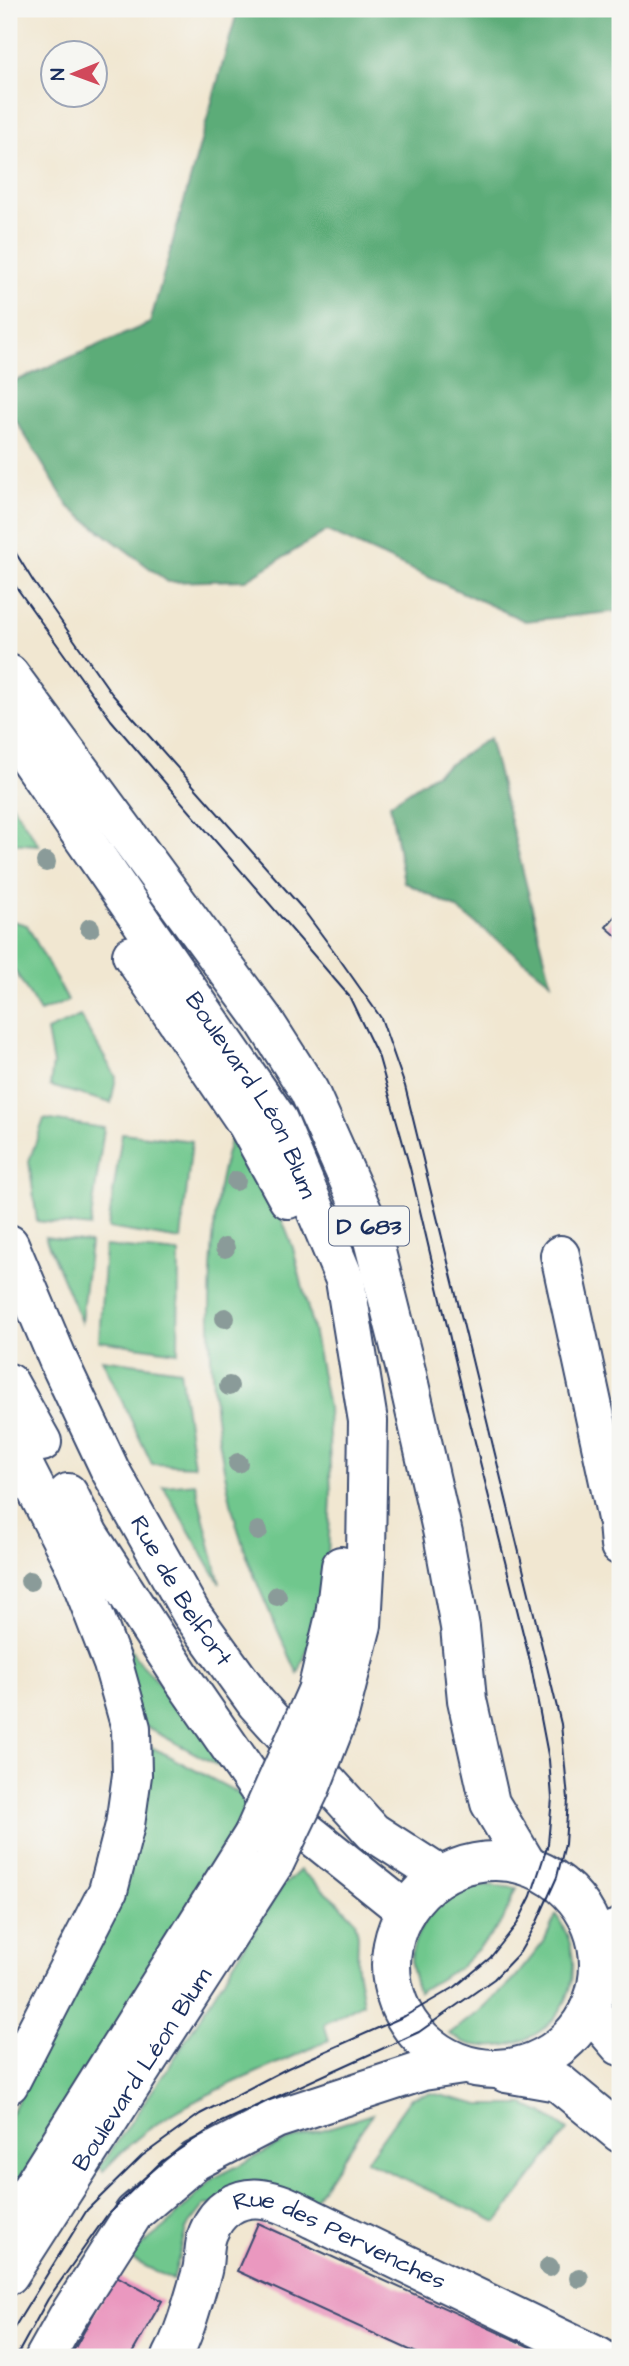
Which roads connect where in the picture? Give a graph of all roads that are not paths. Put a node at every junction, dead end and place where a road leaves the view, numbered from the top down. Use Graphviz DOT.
graph roads {
  1 [pos="9,674"];
  2 [pos="9,730"];
  3 [pos="9,774"];
  4 [pos="9,1244"];
  5 [pos="560,1255"];
  6 [pos="9,1383"];
  7 [pos="9,1423"];
  8 [pos="620,1546"];
  9 [pos="328,1703"];
  10 [pos="264,1849"];
  11 [pos="527,1865"];
  12 [pos="441,1876"];
  13 [pos="406,1911"];
  14 [pos="608,1933"];
  15 [pos="589,2010"];
  16 [pos="620,2046"];
  17 [pos="476,2067"];
  18 [pos="9,2084"];
  19 [pos="620,2133"];
  20 [pos="9,2224"];
  21 [pos="9,2275"];
  22 [pos="45,2357"];
  23 [pos="172,2357"];
  24 [pos="599,2357"];
  1 -- 11 [label="main road, D 683"];
  2 -- 9 [label="main road, Boulevard Léon Blum"];
  3 -- 9 [label="main road, Boulevard Léon Blum"];
  4 -- 12 [label="main road, Rue de Belfort"];
  5 -- 8 [label="main road"];
  6 -- 13 [label="main road, Rue de Belfort"];
  7 -- 18 [label="main road"];
  9 -- 10 [label="main road, bridge"];
  10 -- 20 [label="main road, Boulevard Léon Blum"];
  10 -- 21 [label="main road, Boulevard Léon Blum"];
  11 -- 12 [label="main road"];
  11 -- 14 [label="main road"];
  12 -- 13 [label="main road"];
  13 -- 17 [label="main road"];
  14 -- 15 [label="main road"];
  15 -- 16 [label="main road"];
  15 -- 17 [label="main road"];
  17 -- 19 [label="main road"];
  17 -- 22 [label="main road"];
  23 -- 24 [label="main road, Rue des Pervenches"];
}
